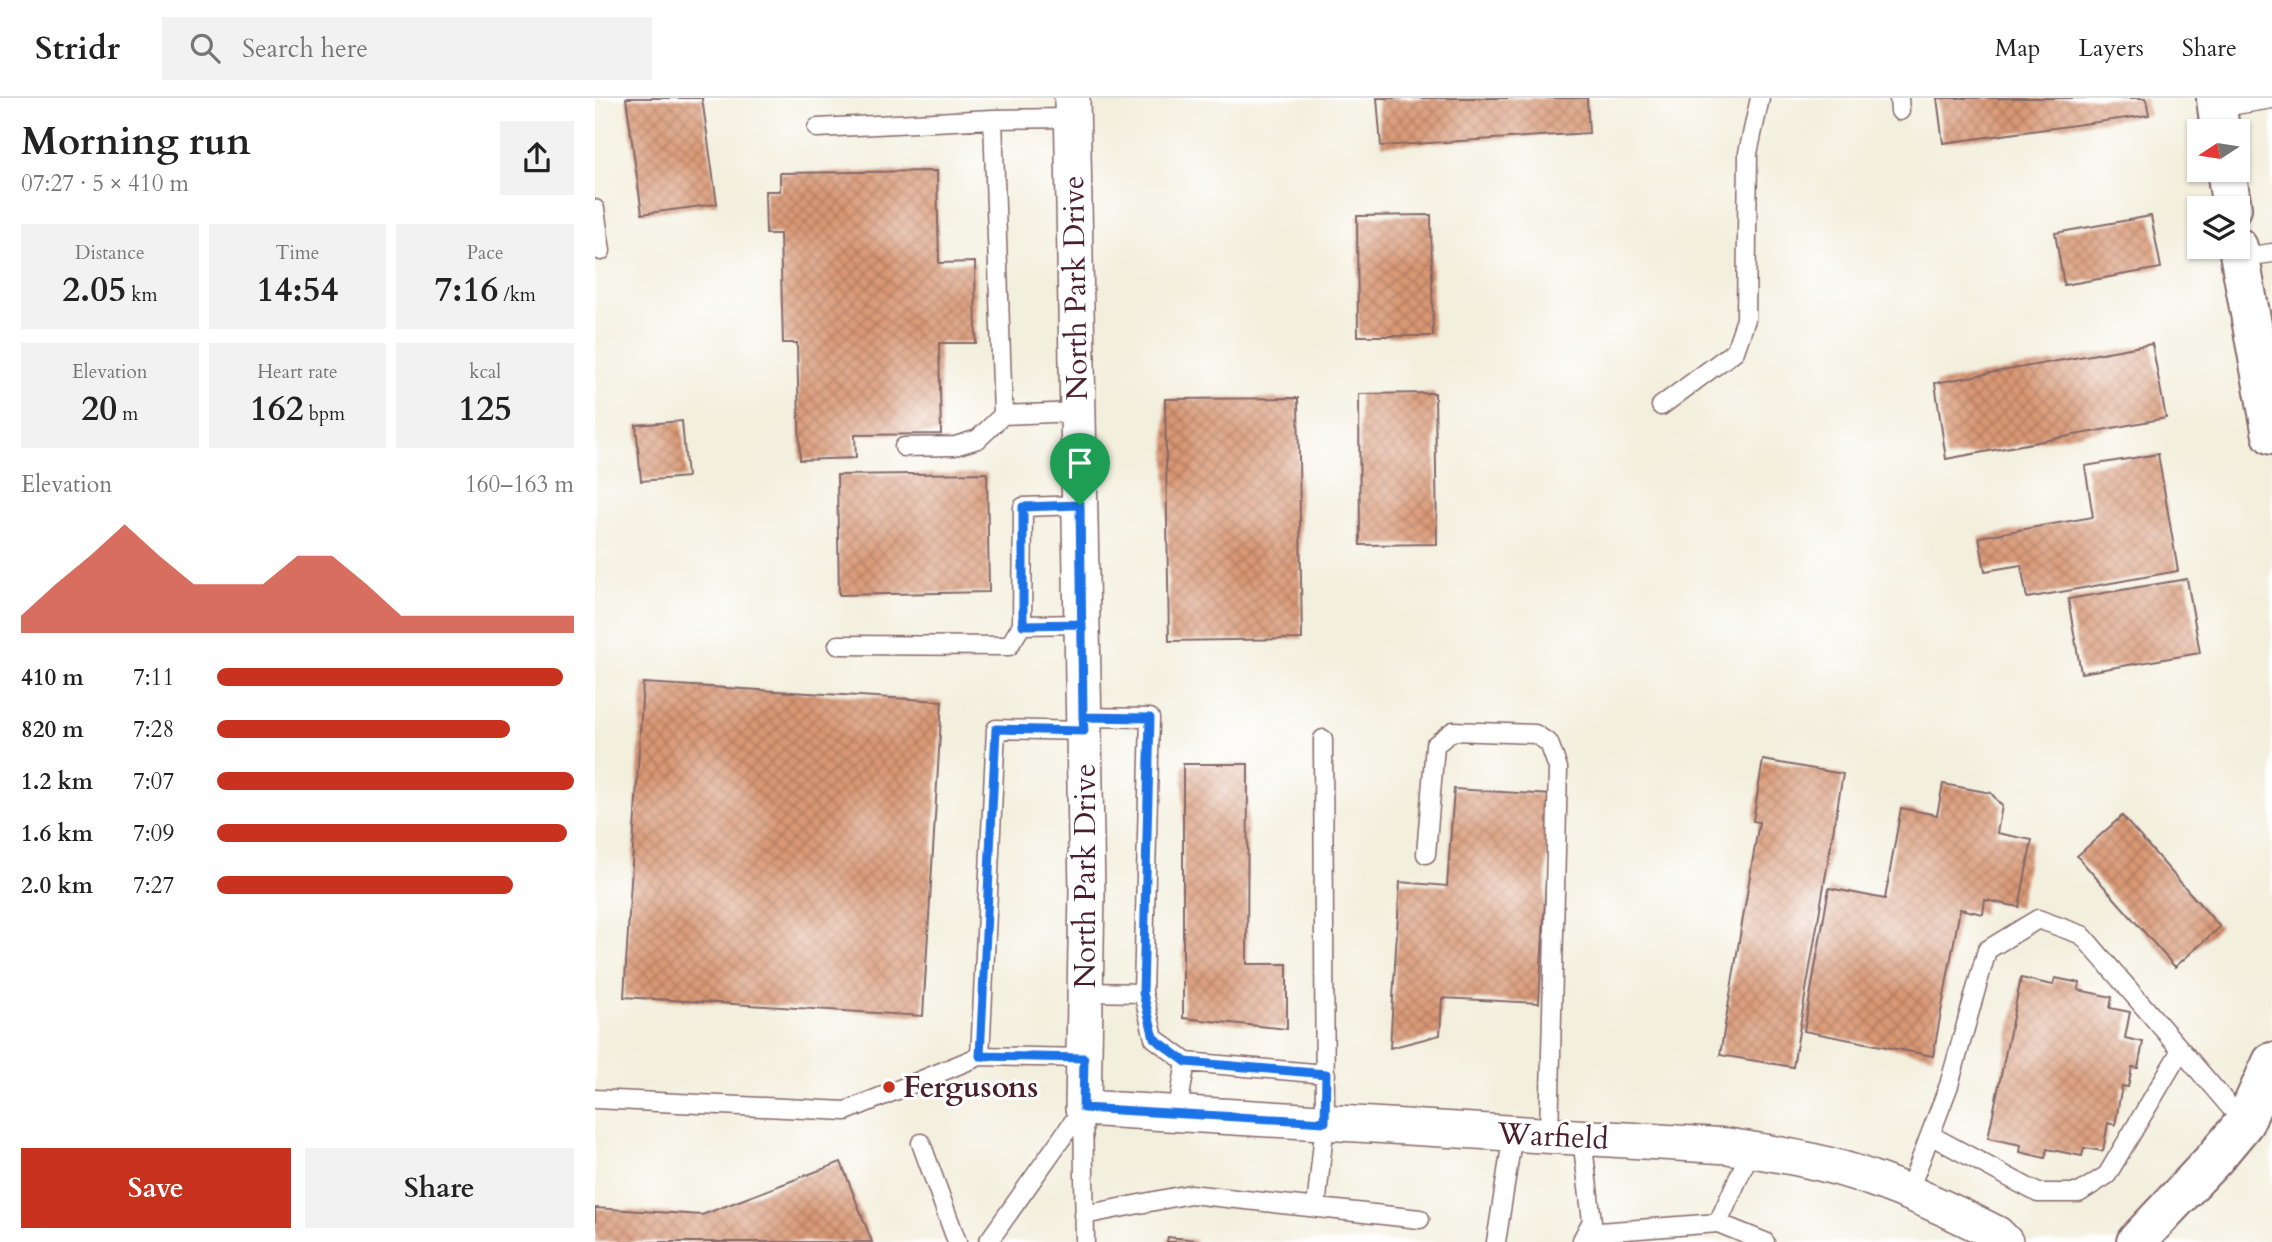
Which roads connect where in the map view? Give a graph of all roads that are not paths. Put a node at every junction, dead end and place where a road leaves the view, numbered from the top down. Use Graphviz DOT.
graph roads {
  1 [pos="1759,98"];
  2 [pos="2272,99"];
  3 [pos="1072,108"];
  4 [pos="2218,112"];
  5 [pos="993,119"];
  6 [pos="817,128"];
  7 [pos="595,209"];
  8 [pos="601,251"];
  9 [pos="2250,253"];
  10 [pos="1661,406"];
  11 [pos="1078,412"];
  12 [pos="1003,415"];
  13 [pos="2272,435"];
  14 [pos="904,447"];
  15 [pos="1080,505"];
  16 [pos="1082,624"];
  17 [pos="1023,625"];
  18 [pos="838,645"];
  19 [pos="1084,724"];
  20 [pos="1323,739"];
  21 [pos="1426,854"];
  22 [pos="1085,992"];
  23 [pos="1143,993"];
  24 [pos="2181,1050"];
  25 [pos="980,1056"];
  26 [pos="1084,1058"];
  27 [pos="1186,1062"];
  28 [pos="2272,1062"];
  29 [pos="1326,1074"];
  30 [pos="595,1099"];
  31 [pos="1083,1108"];
  32 [pos="1177,1114"];
  33 [pos="1325,1122"];
  34 [pos="2244,1123"];
  35 [pos="1513,1134"];
  36 [pos="1930,1135"];
  37 [pos="1565,1137"];
  38 [pos="921,1143"];
  39 [pos="1751,1150"];
  40 [pos="1908,1193"];
  41 [pos="1317,1208"];
  42 [pos="1084,1215"];
  43 [pos="1420,1219"];
  44 [pos="1718,1223"];
  45 [pos="1584,1238"];
  46 [pos="957,1242"];
  47 [pos="988,1242"];
  48 [pos="1085,1242"];
  49 [pos="1496,1242"];
  50 [pos="1765,1242"];
  51 [pos="2005,1242"];
  52 [pos="2136,1242"];
  1 -- 10 [label="lane"];
  2 -- 4 [label="lane"];
  3 -- 5 [label="lane"];
  3 -- 11 [label="street, North Park Drive"];
  5 -- 6 [label="lane"];
  5 -- 12 [label="lane"];
  7 -- 8 [label="lane"];
  9 -- 13 [label="street"];
  11 -- 12 [label="lane"];
  11 -- 15 [label="street, North Park Drive"];
  12 -- 14 [label="lane"];
  15 -- 16 [label="street, North Park Drive"];
  15 -- 17 [label="lane"];
  16 -- 17 [label="lane"];
  16 -- 19 [label="street, North Park Drive"];
  17 -- 18 [label="lane"];
  19 -- 22 [label="street, North Park Drive"];
  19 -- 23 [label="lane"];
  19 -- 25 [label="lane"];
  20 -- 29 [label="lane"];
  21 -- 37 [label="lane"];
  22 -- 23 [label="lane"];
  22 -- 26 [label="street, North Park Drive"];
  23 -- 27 [label="lane"];
  24 -- 34 [label="lane"];
  24 -- 36 [label="lane"];
  24 -- 36 [label="lane"];
  25 -- 26 [label="lane"];
  25 -- 30 [label="lane"];
  26 -- 31 [label="street, North Park Drive"];
  27 -- 29 [label="lane"];
  27 -- 32 [label="lane"];
  28 -- 34 [label="street"];
  29 -- 33 [label="lane"];
  31 -- 32 [label="street, Warfield"];
  31 -- 42 [label="lane"];
  31 -- 47 [label="lane"];
  32 -- 33 [label="street, Warfield"];
  33 -- 35 [label="street, Warfield"];
  33 -- 41 [label="lane"];
  34 -- 52 [label="street"];
  35 -- 37 [label="street, Warfield"];
  35 -- 49 [label="lane"];
  36 -- 40 [label="lane"];
  37 -- 39 [label="street, Warfield"];
  37 -- 45 [label="lane"];
  38 -- 46 [label="lane"];
  39 -- 40 [label="street, Warfield"];
  39 -- 44 [label="lane"];
  40 -- 51 [label="street, Warfield"];
  41 -- 42 [label="lane"];
  41 -- 43 [label="lane"];
  42 -- 48 [label="lane"];
  44 -- 45 [label="lane"];
  44 -- 50 [label="lane"];
}
